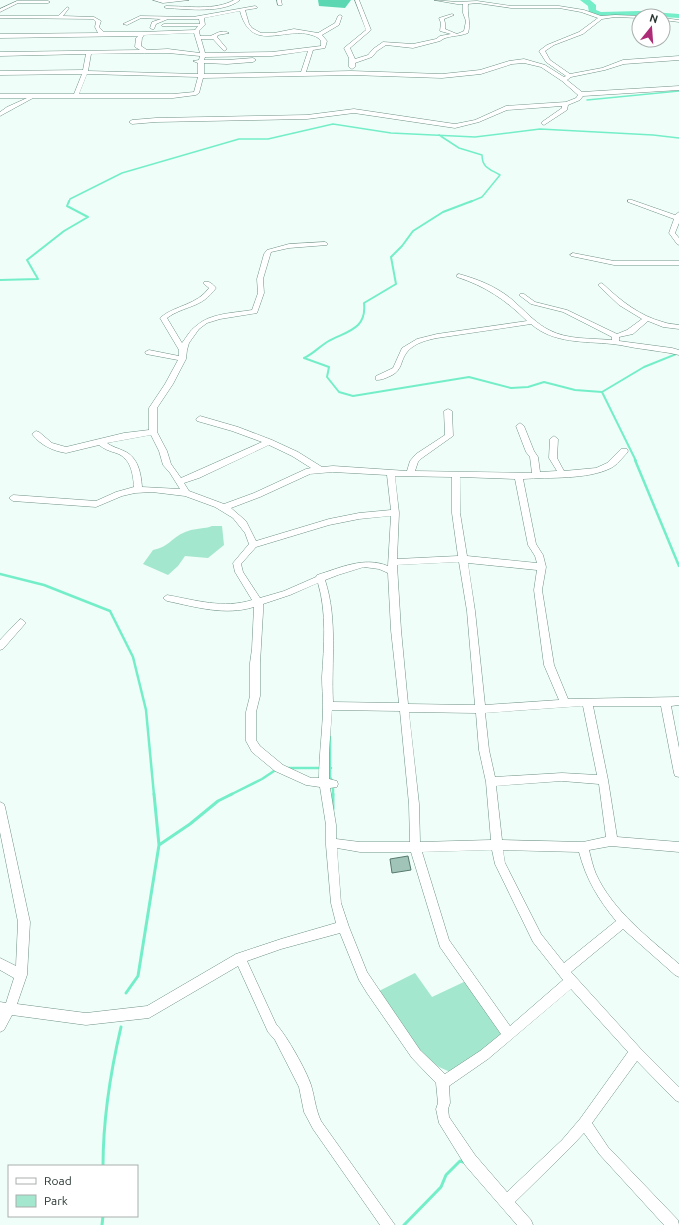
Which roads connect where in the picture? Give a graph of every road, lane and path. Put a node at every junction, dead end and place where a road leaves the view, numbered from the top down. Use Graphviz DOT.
graph roads {
  1 [pos="155,0"];
  2 [pos="187,0"];
  3 [pos="238,0"];
  4 [pos="356,0"];
  5 [pos="436,0"];
  6 [pos="178,1"];
  7 [pos="48,2"];
  8 [pos="454,3"];
  9 [pos="466,3"];
  10 [pos="165,4"];
  11 [pos="222,5"];
  12 [pos="442,6"];
  13 [pos="255,7"];
  14 [pos="67,8"];
  15 [pos="204,8"];
  16 [pos="242,10"];
  17 [pos="0,12"];
  18 [pos="213,14"];
  19 [pos="225,14"];
  20 [pos="452,15"];
  21 [pos="203,16"];
  22 [pos="340,16"];
  23 [pos="631,16"];
  24 [pos="0,17"];
  25 [pos="158,17"];
  26 [pos="169,17"];
  27 [pos="59,18"];
  28 [pos="601,18"];
  29 [pos="176,21"];
  30 [pos="124,24"];
  31 [pos="164,25"];
  32 [pos="203,25"];
  33 [pos="196,31"];
  34 [pos="226,33"];
  35 [pos="102,34"];
  36 [pos="142,34"];
  37 [pos="0,36"];
  38 [pos="319,36"];
  39 [pos="458,36"];
  40 [pos="214,37"];
  41 [pos="198,38"];
  42 [pos="224,49"];
  43 [pos="311,49"];
  44 [pos="149,52"];
  45 [pos="89,53"];
  46 [pos="190,53"];
  47 [pos="0,54"];
  48 [pos="203,55"];
  49 [pos="679,58"];
  50 [pos="253,60"];
  51 [pos="201,62"];
  52 [pos="352,62"];
  53 [pos="86,72"];
  54 [pos="0,73"];
  55 [pos="303,73"];
  56 [pos="351,73"];
  57 [pos="201,76"];
  58 [pos="569,76"];
  59 [pos="564,80"];
  60 [pos="679,88"];
  61 [pos="581,94"];
  62 [pos="0,96"];
  63 [pos="76,96"];
  64 [pos="31,97"];
  65 [pos="565,104"];
  66 [pos="0,114"];
  67 [pos="132,122"];
  68 [pos="544,123"];
  69 [pos="630,200"];
  70 [pos="679,218"];
  71 [pos="325,244"];
  72 [pos="679,244"];
  73 [pos="573,255"];
  74 [pos="679,263"];
  75 [pos="459,276"];
  76 [pos="206,282"];
  77 [pos="601,285"];
  78 [pos="522,295"];
  79 [pos="648,318"];
  80 [pos="531,322"];
  81 [pos="679,327"];
  82 [pos="615,339"];
  83 [pos="183,350"];
  84 [pos="677,350"];
  85 [pos="149,352"];
  86 [pos="182,359"];
  87 [pos="379,378"];
  88 [pos="448,411"];
  89 [pos="200,419"];
  90 [pos="520,426"];
  91 [pos="153,432"];
  92 [pos="36,434"];
  93 [pos="554,439"];
  94 [pos="101,442"];
  95 [pos="269,442"];
  96 [pos="624,451"];
  97 [pos="320,470"];
  98 [pos="392,473"];
  99 [pos="410,473"];
  100 [pos="562,474"];
  101 [pos="456,475"];
  102 [pos="536,475"];
  103 [pos="518,476"];
  104 [pos="179,482"];
  105 [pos="138,491"];
  106 [pos="186,493"];
  107 [pos="13,498"];
  108 [pos="224,507"];
  109 [pos="395,513"];
  110 [pos="253,545"];
  111 [pos="462,559"];
  112 [pos="392,566"];
  113 [pos="542,567"];
  114 [pos="320,577"];
  115 [pos="167,598"];
  116 [pos="258,603"];
  117 [pos="21,623"];
  118 [pos="0,646"];
  119 [pos="679,701"];
  120 [pos="587,702"];
  121 [pos="666,702"];
  122 [pos="565,704"];
  123 [pos="328,706"];
  124 [pos="404,707"];
  125 [pos="480,709"];
  126 [pos="679,773"];
  127 [pos="603,780"];
  128 [pos="491,782"];
  129 [pos="328,783"];
  130 [pos="0,807"];
  131 [pos="611,841"];
  132 [pos="331,845"];
  133 [pos="497,845"];
  134 [pos="4,847"];
  135 [pos="415,847"];
  136 [pos="583,847"];
  137 [pos="679,847"];
  138 [pos="624,921"];
  139 [pos="343,927"];
  140 [pos="240,958"];
  141 [pos="0,964"];
  142 [pos="679,971"];
  143 [pos="21,975"];
  144 [pos="568,976"];
  145 [pos="5,1008"];
  146 [pos="0,1026"];
  147 [pos="509,1035"];
  148 [pos="636,1052"];
  149 [pos="442,1080"];
  150 [pos="679,1096"];
  151 [pos="584,1123"];
  152 [pos="507,1201"];
  153 [pos="388,1225"];
  154 [pos="526,1225"];
  155 [pos="673,1225"];
  1 -- 10 [label="street"];
  2 -- 6 [label="street"];
  3 -- 11 [label="street"];
  4 -- 52 [label="street"];
  5 -- 8 [label="street"];
  6 -- 10 [label="street"];
  7 -- 17 [label="street"];
  8 -- 9 [label="street"];
  8 -- 12 [label="street"];
  9 -- 28 [label="street"];
  9 -- 39 [label="street"];
  10 -- 15 [label="street"];
  10 -- 25 [label="street"];
  11 -- 15 [label="street"];
  11 -- 19 [label="street"];
  13 -- 16 [label="street"];
  14 -- 27 [label="street"];
  15 -- 18 [label="street"];
  16 -- 19 [label="street"];
  16 -- 38 [label="street"];
  18 -- 19 [label="street"];
  18 -- 21 [label="street"];
  19 -- 21 [label="street"];
  20 -- 39 [label="street"];
  21 -- 29 [label="street"];
  21 -- 32 [label="street"];
  22 -- 38 [label="street"];
  23 -- 28 [label="street"];
  24 -- 27 [label="street"];
  25 -- 26 [label="street"];
  25 -- 26 [label="street"];
  25 -- 30 [label="street"];
  26 -- 29 [label="street"];
  27 -- 35 [label="street"];
  28 -- 58 [label="street"];
  29 -- 31 [label="street"];
  29 -- 32 [label="street"];
  32 -- 33 [label="street"];
  33 -- 36 [label="street"];
  33 -- 41 [label="street"];
  34 -- 40 [label="street"];
  35 -- 36 [label="street"];
  35 -- 37 [label="street"];
  36 -- 44 [label="street"];
  38 -- 43 [label="street"];
  39 -- 52 [label="street"];
  40 -- 41 [label="street"];
  40 -- 42 [label="street"];
  41 -- 48 [label="street"];
  43 -- 48 [label="street"];
  43 -- 55 [label="street"];
  44 -- 45 [label="street"];
  44 -- 46 [label="street"];
  45 -- 47 [label="street"];
  45 -- 53 [label="street"];
  46 -- 48 [label="street"];
  46 -- 51 [label="street"];
  48 -- 51 [label="street"];
  49 -- 58 [label="street"];
  50 -- 51 [label="street"];
  51 -- 57 [label="street"];
  52 -- 56 [label="street"];
  53 -- 54 [label="street"];
  53 -- 57 [label="street"];
  53 -- 63 [label="street"];
  55 -- 56 [label="street"];
  55 -- 57 [label="street"];
  56 -- 59 [label="street"];
  57 -- 63 [label="street"];
  58 -- 59 [label="street"];
  59 -- 61 [label="street"];
  60 -- 61 [label="street"];
  61 -- 65 [label="street"];
  62 -- 64 [label="street"];
  63 -- 64 [label="street"];
  64 -- 66 [label="street"];
  65 -- 67 [label="street"];
  65 -- 68 [label="street"];
  69 -- 70 [label="street"];
  70 -- 72 [label="street"];
  71 -- 83 [label="street"];
  73 -- 74 [label="street"];
  75 -- 80 [label="street"];
  76 -- 83 [label="street"];
  77 -- 79 [label="street"];
  78 -- 82 [label="street"];
  79 -- 81 [label="street"];
  79 -- 82 [label="street"];
  80 -- 82 [label="street"];
  80 -- 87 [label="street"];
  82 -- 84 [label="street"];
  83 -- 86 [label="street"];
  85 -- 86 [label="street"];
  86 -- 91 [label="street"];
  88 -- 99 [label="street"];
  89 -- 95 [label="street"];
  90 -- 102 [label="street"];
  91 -- 94 [label="street"];
  91 -- 104 [label="street"];
  92 -- 94 [label="street"];
  93 -- 100 [label="street"];
  94 -- 105 [label="street"];
  95 -- 97 [label="street"];
  95 -- 104 [label="street"];
  96 -- 100 [label="street"];
  97 -- 98 [label="street"];
  97 -- 108 [label="street"];
  98 -- 99 [label="street"];
  98 -- 109 [label="street"];
  99 -- 101 [label="street"];
  100 -- 102 [label="street"];
  101 -- 103 [label="street"];
  101 -- 111 [label="street"];
  102 -- 103 [label="street"];
  103 -- 113 [label="street"];
  104 -- 106 [label="street"];
  105 -- 106 [label="street"];
  105 -- 107 [label="street"];
  106 -- 108 [label="street"];
  108 -- 110 [label="street"];
  109 -- 110 [label="street"];
  109 -- 112 [label="street"];
  110 -- 116 [label="street"];
  111 -- 112 [label="street"];
  111 -- 113 [label="street"];
  111 -- 125 [label="street"];
  112 -- 114 [label="street"];
  112 -- 124 [label="street"];
  113 -- 122 [label="street"];
  114 -- 116 [label="street"];
  114 -- 123 [label="street"];
  115 -- 116 [label="street"];
  116 -- 129 [label="street"];
  117 -- 118 [label="street"];
  119 -- 121 [label="street"];
  120 -- 121 [label="street"];
  120 -- 122 [label="street"];
  120 -- 127 [label="street"];
  121 -- 126 [label="street"];
  122 -- 125 [label="street"];
  123 -- 124 [label="street"];
  123 -- 129 [label="street"];
  124 -- 125 [label="street"];
  124 -- 135 [label="street"];
  125 -- 128 [label="street"];
  127 -- 128 [label="street"];
  127 -- 131 [label="street"];
  128 -- 133 [label="street"];
  129 -- 132 [label="street"];
  130 -- 134 [label="street"];
  131 -- 136 [label="street"];
  131 -- 137 [label="street"];
  132 -- 135 [label="street"];
  132 -- 139 [label="street"];
  133 -- 135 [label="street"];
  133 -- 136 [label="street"];
  133 -- 144 [label="street"];
  134 -- 143 [label="street"];
  135 -- 147 [label="street"];
  136 -- 138 [label="street"];
  138 -- 142 [label="street"];
  138 -- 144 [label="street"];
  139 -- 140 [label="street"];
  139 -- 149 [label="street"];
  140 -- 145 [label="street"];
  140 -- 153 [label="street"];
  141 -- 143 [label="street"];
  143 -- 145 [label="street"];
  144 -- 147 [label="street"];
  144 -- 148 [label="street"];
  145 -- 146 [label="street"];
  147 -- 149 [label="street"];
  148 -- 150 [label="street"];
  148 -- 151 [label="street"];
  149 -- 152 [label="street"];
  151 -- 152 [label="street"];
  151 -- 155 [label="street"];
  152 -- 154 [label="street"];
}
